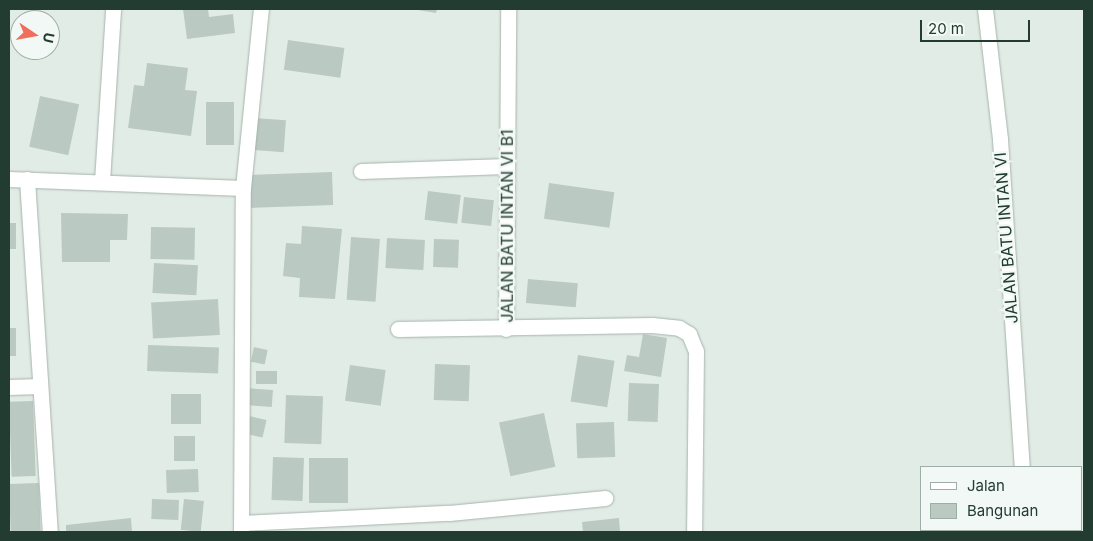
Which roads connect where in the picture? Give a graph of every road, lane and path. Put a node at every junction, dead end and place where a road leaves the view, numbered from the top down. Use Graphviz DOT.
graph roads {
  1 [pos="113,9"];
  2 [pos="261,9"];
  3 [pos="508,9"];
  4 [pos="985,9"];
  5 [pos="506,166"];
  6 [pos="361,171"];
  7 [pos="9,179"];
  8 [pos="27,179"];
  9 [pos="102,181"];
  10 [pos="243,188"];
  11 [pos="398,329"];
  12 [pos="506,329"];
  13 [pos="40,386"];
  14 [pos="9,387"];
  15 [pos="1022,466"];
  16 [pos="605,498"];
  17 [pos="241,528"];
  18 [pos="50,532"];
  19 [pos="694,532"];
  1 -- 9 [label="street"];
  2 -- 10 [label="street"];
  3 -- 5 [label="street, JALAN BATU INTAN VI B1"];
  4 -- 15 [label="street, JALAN BATU INTAN VI"];
  5 -- 6 [label="street"];
  5 -- 12 [label="street, JALAN BATU INTAN VI B1"];
  7 -- 8 [label="street"];
  8 -- 9 [label="street"];
  8 -- 13 [label="street"];
  9 -- 10 [label="street"];
  10 -- 17 [label="street"];
  11 -- 12 [label="street"];
  12 -- 19 [label="street, JALAN BATU INTAN VI B1"];
  13 -- 14 [label="street"];
  13 -- 18 [label="street"];
  16 -- 17 [label="street"];
}
